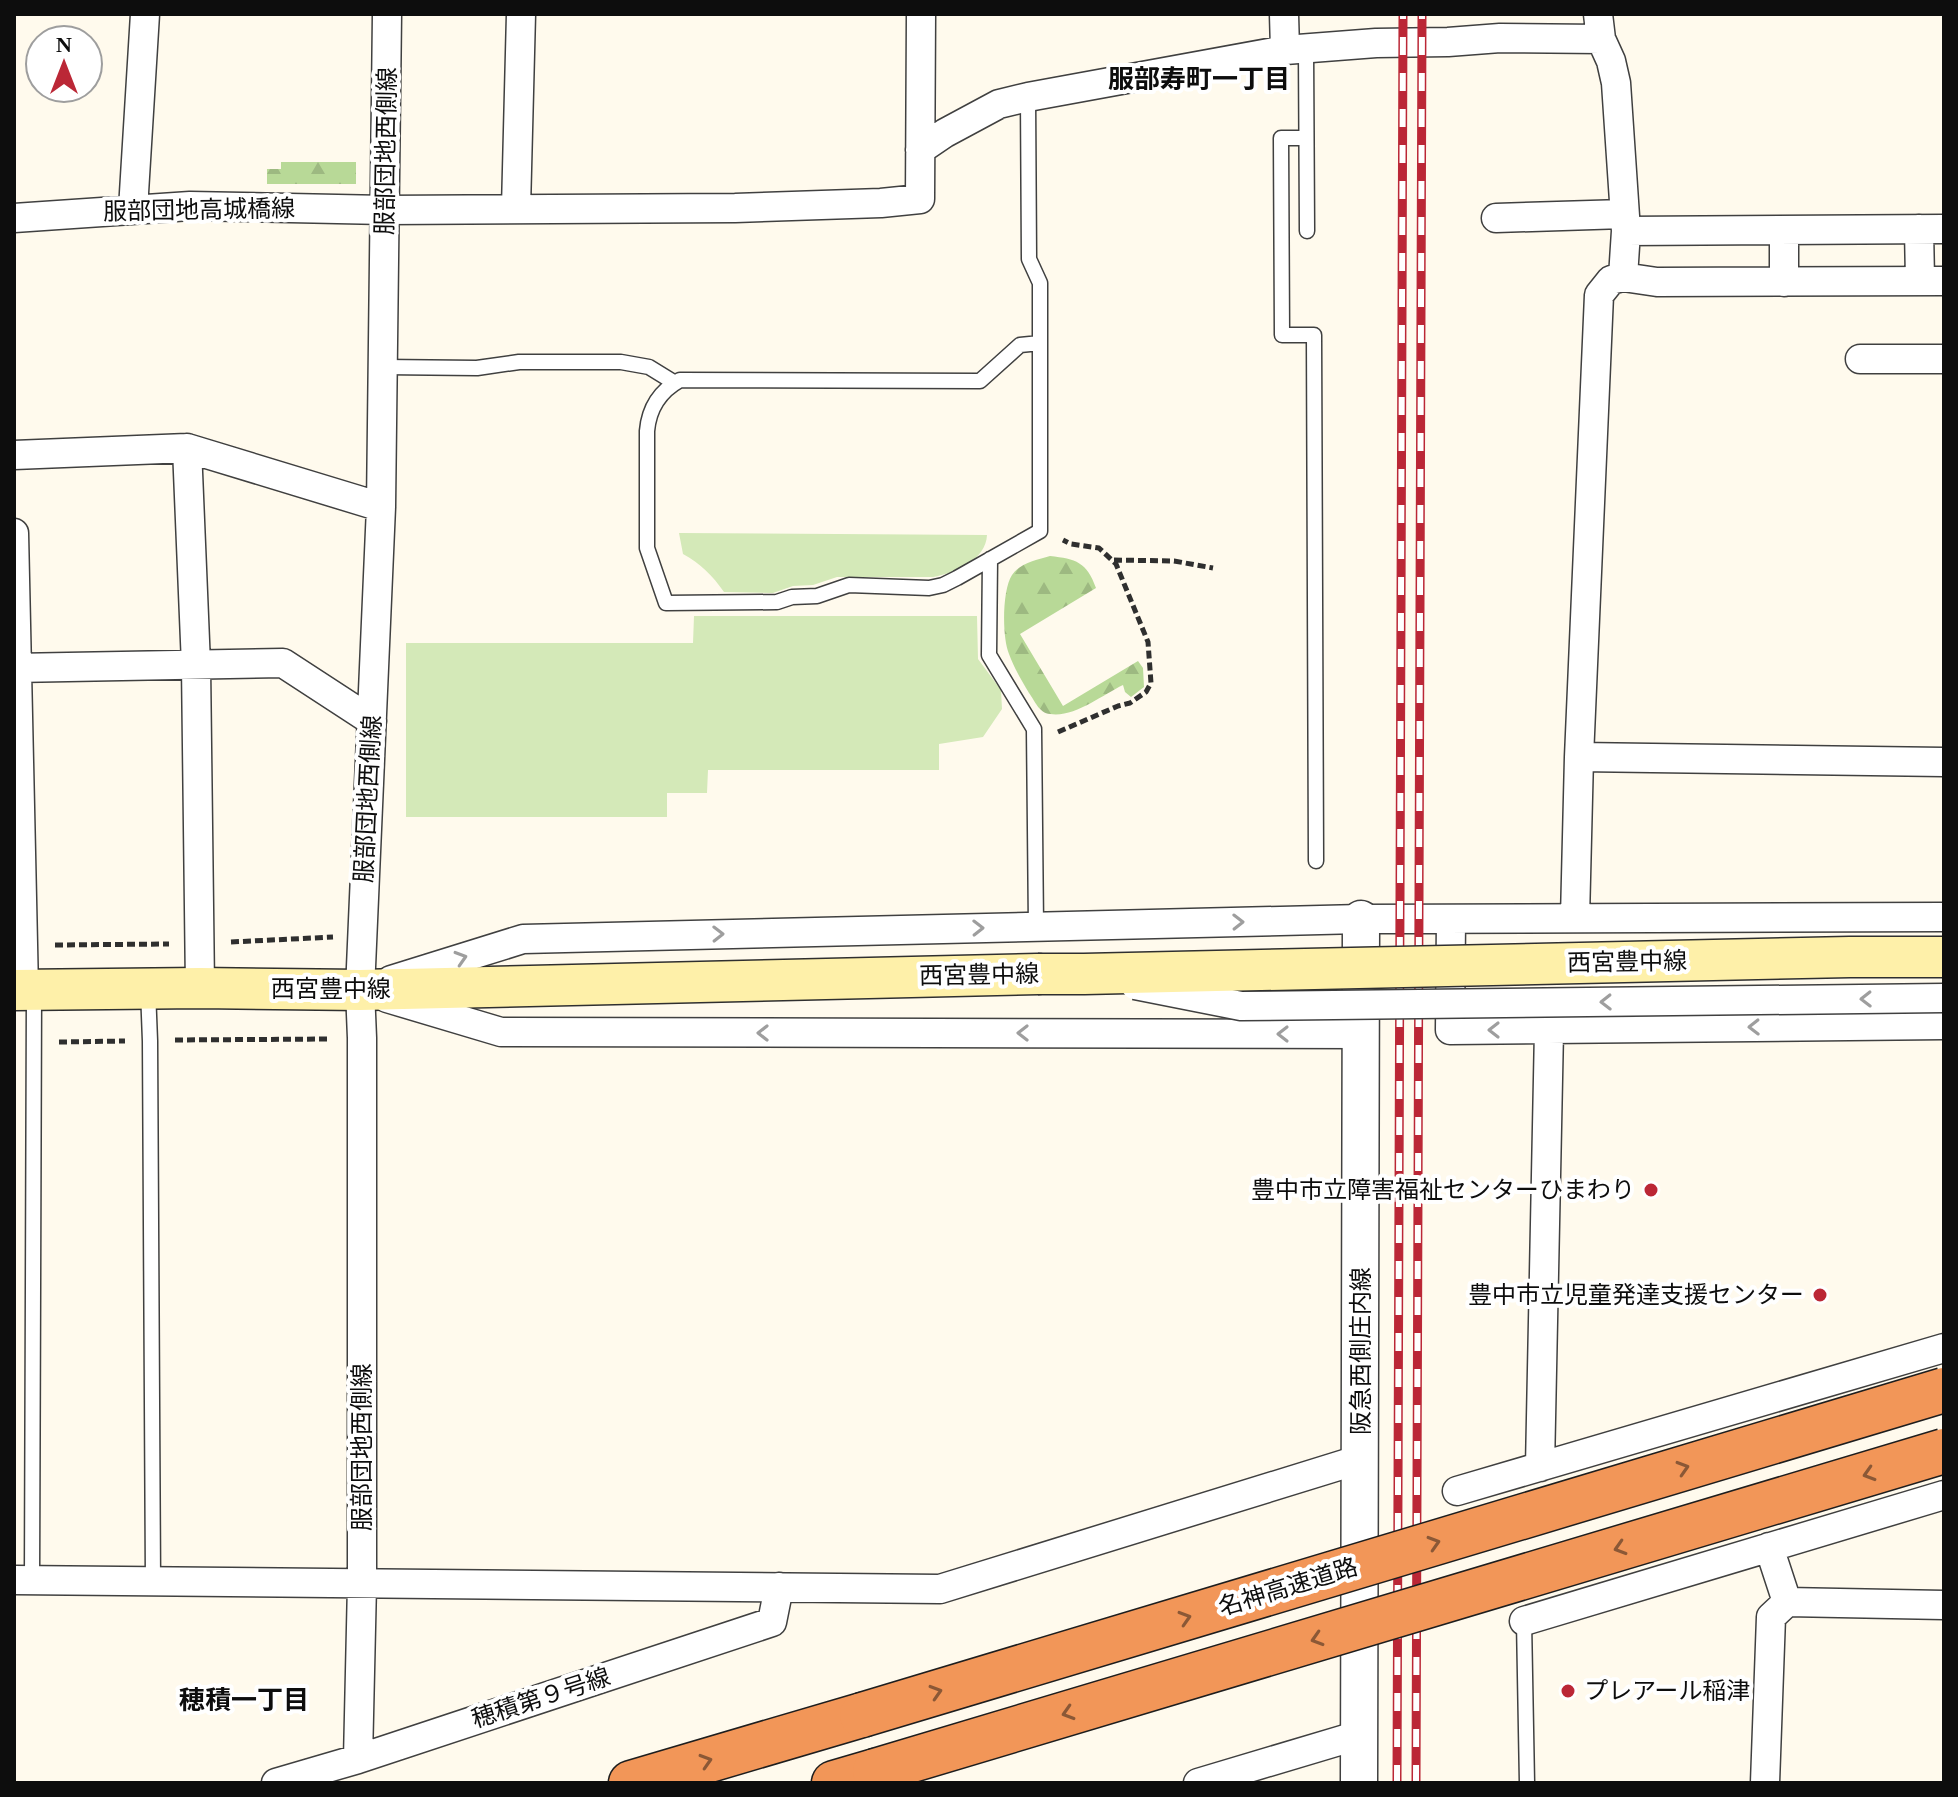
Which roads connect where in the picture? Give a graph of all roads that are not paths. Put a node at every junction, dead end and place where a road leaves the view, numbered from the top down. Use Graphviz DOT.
graph roads {
  1 [pos="145,14"];
  2 [pos="387,14"];
  3 [pos="521,14"];
  4 [pos="921,14"];
  5 [pos="1284,14"];
  6 [pos="1600,26"];
  7 [pos="1295,50"];
  8 [pos="1028,97"];
  9 [pos="1306,138"];
  10 [pos="920,150"];
  11 [pos="516,208"];
  12 [pos="133,209"];
  13 [pos="385,210"];
  14 [pos="14,218"];
  15 [pos="1496,218"];
  16 [pos="1625,222"];
  17 [pos="1932,229"];
  18 [pos="1784,230"];
  19 [pos="1307,231"];
  20 [pos="1623,277"];
  21 [pos="1932,281"];
  22 [pos="1784,282"];
  23 [pos="1040,343"];
  24 [pos="1860,359"];
  25 [pos="1944,359"];
  26 [pos="383,367"];
  27 [pos="675,383"];
  28 [pos="187,448"];
  29 [pos="14,455"];
  30 [pos="381,507"];
  31 [pos="14,533"];
  32 [pos="990,559"];
  33 [pos="196,665"];
  34 [pos="16,668"];
  35 [pos="372,721"];
  36 [pos="1579,757"];
  37 [pos="1944,762"];
  38 [pos="1316,861"];
  39 [pos="1944,917"];
  40 [pos="1575,918"];
  41 [pos="1361,919"];
  42 [pos="1451,919"];
  43 [pos="1036,926"];
  44 [pos="1944,957"];
  45 [pos="1084,974"];
  46 [pos="200,988"];
  47 [pos="148,989"];
  48 [pos="24,990"];
  49 [pos="360,990"];
  50 [pos="1944,998"];
  51 [pos="1944,1025"];
  52 [pos="1549,1030"];
  53 [pos="1361,1034"];
  54 [pos="1944,1348"];
  55 [pos="1944,1390"];
  56 [pos="1944,1451"];
  57 [pos="1361,1459"];
  58 [pos="1540,1467"];
  59 [pos="1457,1491"];
  60 [pos="1944,1495"];
  61 [pos="1769,1547"];
  62 [pos="23,1580"];
  63 [pos="153,1582"];
  64 [pos="362,1584"];
  65 [pos="779,1587"];
  66 [pos="1787,1602"];
  67 [pos="1944,1605"];
  68 [pos="1524,1621"];
  69 [pos="1359,1735"];
  70 [pos="358,1759"];
  71 [pos="276,1783"];
  72 [pos="631,1783"];
  73 [pos="834,1783"];
  74 [pos="1198,1783"];
  75 [pos="1359,1783"];
  76 [pos="1527,1783"];
  77 [pos="1765,1783"];
  1 -- 12 [label="street"];
  2 -- 13 [label="street, 服部団地西側線"];
  3 -- 11 [label="street"];
  4 -- 10 [label="street"];
  5 -- 7 [label="street"];
  6 -- 7 [label="street"];
  6 -- 16 [label="street"];
  7 -- 8 [label="street"];
  7 -- 9 [label="lane"];
  8 -- 10 [label="street"];
  8 -- 23 [label="lane"];
  9 -- 19 [label="lane"];
  9 -- 38 [label="lane"];
  10 -- 11 [label="street, 服部団地高城橋線"];
  11 -- 13 [label="street, 服部団地高城橋線"];
  12 -- 13 [label="street, 服部団地高城橋線"];
  12 -- 14 [label="street, 服部団地高城橋線"];
  13 -- 26 [label="street, 服部団地西側線"];
  15 -- 16 [label="street"];
  16 -- 18 [label="street"];
  16 -- 20 [label="street"];
  17 -- 18 [label="street"];
  17 -- 21 [label="street"];
  18 -- 22 [label="street"];
  20 -- 22 [label="street"];
  20 -- 36 [label="street"];
  21 -- 22 [label="street"];
  23 -- 27 [label="lane"];
  23 -- 32 [label="lane"];
  24 -- 25 [label="street"];
  26 -- 27 [label="lane"];
  26 -- 30 [label="street, 服部団地西側線"];
  27 -- 32 [label="lane"];
  28 -- 29 [label="street"];
  28 -- 30 [label="street"];
  28 -- 33 [label="street"];
  30 -- 35 [label="street, 服部団地西側線"];
  31 -- 34 [label="street"];
  32 -- 43 [label="lane"];
  33 -- 34 [label="street"];
  33 -- 35 [label="street"];
  33 -- 46 [label="street"];
  34 -- 48 [label="street"];
  35 -- 49 [label="street, 服部団地西側線"];
  36 -- 37 [label="street"];
  36 -- 40 [label="street"];
  39 -- 40 [label="street"];
  40 -- 42 [label="street"];
  41 -- 42 [label="street"];
  43 -- 41 [label="street, one-way"];
  41 -- 53 [label="street, 阪急西側庄内線"];
  52 -- 42 [label="street, one-way"];
  49 -- 43 [label="street, one-way"];
  44 -- 45 [label="main road, 西宮豊中線, bridge"];
  45 -- 49 [label="main road, 西宮豊中線, bridge"];
  50 -- 45 [label="street, one-way, bridge"];
  46 -- 47 [label="main road, 西宮豊中線"];
  46 -- 49 [label="main road, 西宮豊中線"];
  47 -- 48 [label="main road, 西宮豊中線"];
  47 -- 63 [label="lane"];
  48 -- 62 [label="lane"];
  53 -- 49 [label="street, one-way"];
  49 -- 64 [label="street, 服部団地西側線"];
  51 -- 52 [label="street, one-way"];
  52 -- 58 [label="street"];
  53 -- 57 [label="street, 阪急西側庄内線"];
  54 -- 58 [label="street"];
  72 -- 55 [label="highway, 名神高速道路, one-way, bridge"];
  56 -- 73 [label="highway, one-way, bridge"];
  57 -- 65 [label="street"];
  57 -- 69 [label="street, 阪急西側庄内線"];
  58 -- 59 [label="street"];
  60 -- 61 [label="street"];
  61 -- 66 [label="street"];
  61 -- 68 [label="street"];
  62 -- 63 [label="street"];
  63 -- 64 [label="street"];
  64 -- 65 [label="street"];
  64 -- 70 [label="street, 服部団地西側線"];
  65 -- 70 [label="street, 穂積第９号線"];
  66 -- 67 [label="street"];
  66 -- 77 [label="street"];
  68 -- 76 [label="lane"];
  69 -- 74 [label="street"];
  69 -- 75 [label="street, 阪急西側庄内線"];
  70 -- 71 [label="street, 穂積第９号線"];
}
